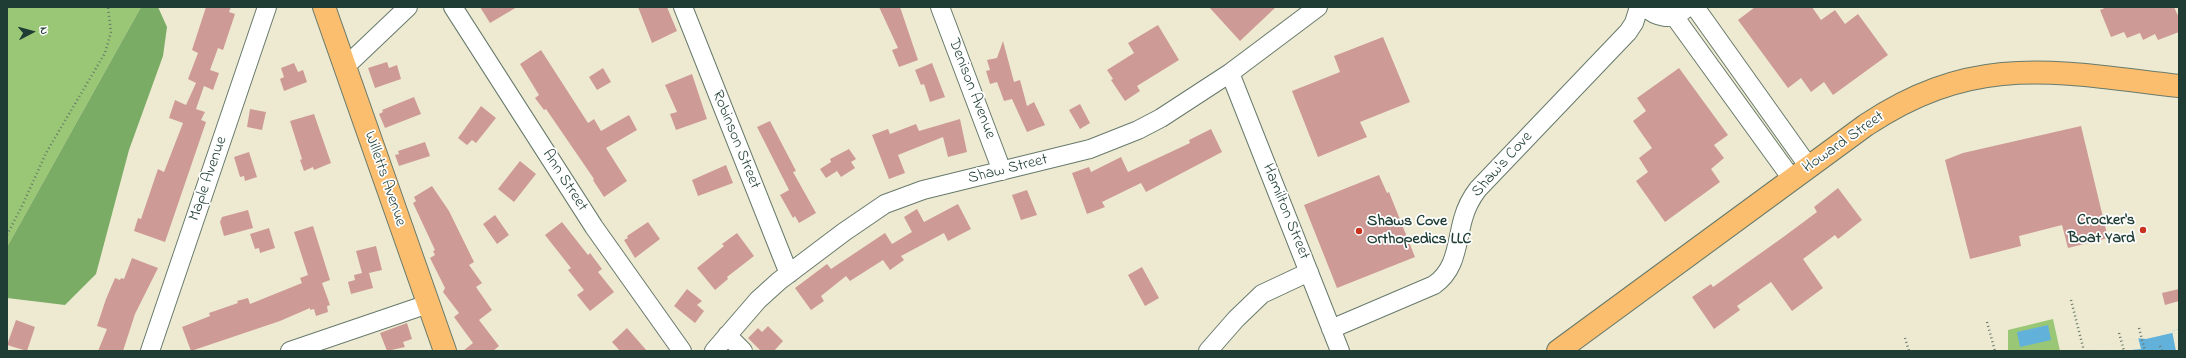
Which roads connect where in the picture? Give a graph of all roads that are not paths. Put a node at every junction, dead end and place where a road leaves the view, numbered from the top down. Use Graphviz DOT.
graph roads {
  1 [pos="267,7"];
  2 [pos="324,7"];
  3 [pos="408,7"];
  4 [pos="453,7"];
  5 [pos="683,7"];
  6 [pos="940,7"];
  7 [pos="1318,7"];
  8 [pos="1639,7"];
  9 [pos="1695,7"];
  10 [pos="1667,12"];
  11 [pos="1628,32"];
  12 [pos="345,67"];
  13 [pos="1230,73"];
  14 [pos="2179,86"];
  15 [pos="1002,172"];
  16 [pos="1801,173"];
  17 [pos="1309,272"];
  18 [pos="790,274"];
  19 [pos="428,304"];
  20 [pos="1331,329"];
  21 [pos="727,336"];
  22 [pos="150,351"];
  23 [pos="290,351"];
  24 [pos="444,351"];
  25 [pos="682,351"];
  26 [pos="714,351"];
  27 [pos="744,351"];
  28 [pos="1208,351"];
  29 [pos="1340,351"];
  30 [pos="1558,351"];
  1 -- 22 [label="street, Maple Avenue"];
  2 -- 12 [label="main road, Willetts Avenue"];
  3 -- 12 [label="street"];
  4 -- 25 [label="street, Ann Street"];
  5 -- 18 [label="street, Robinson Street"];
  6 -- 15 [label="street, Denison Avenue"];
  7 -- 13 [label="street, Shaw Street"];
  8 -- 11 [label="street, Shaw's Cove"];
  9 -- 16 [label="street"];
  10 -- 11 [label="street, Shaw's Cove"];
  10 -- 16 [label="street, Shaw's Cove"];
  11 -- 20 [label="street, Shaw's Cove"];
  12 -- 19 [label="main road, Willetts Avenue"];
  13 -- 15 [label="street, Shaw Street"];
  13 -- 17 [label="street, Hamilton Street"];
  14 -- 16 [label="main road, Howard Street"];
  15 -- 18 [label="street, Shaw Street"];
  16 -- 30 [label="main road, Howard Street"];
  17 -- 20 [label="street, Hamilton Street"];
  17 -- 28 [label="street"];
  18 -- 21 [label="street, Shaw Street"];
  19 -- 23 [label="street"];
  19 -- 24 [label="main road, Willetts Avenue"];
  20 -- 29 [label="street, Hamilton Street"];
  21 -- 26 [label="street, Shaw Street"];
  21 -- 27 [label="street"];
}
